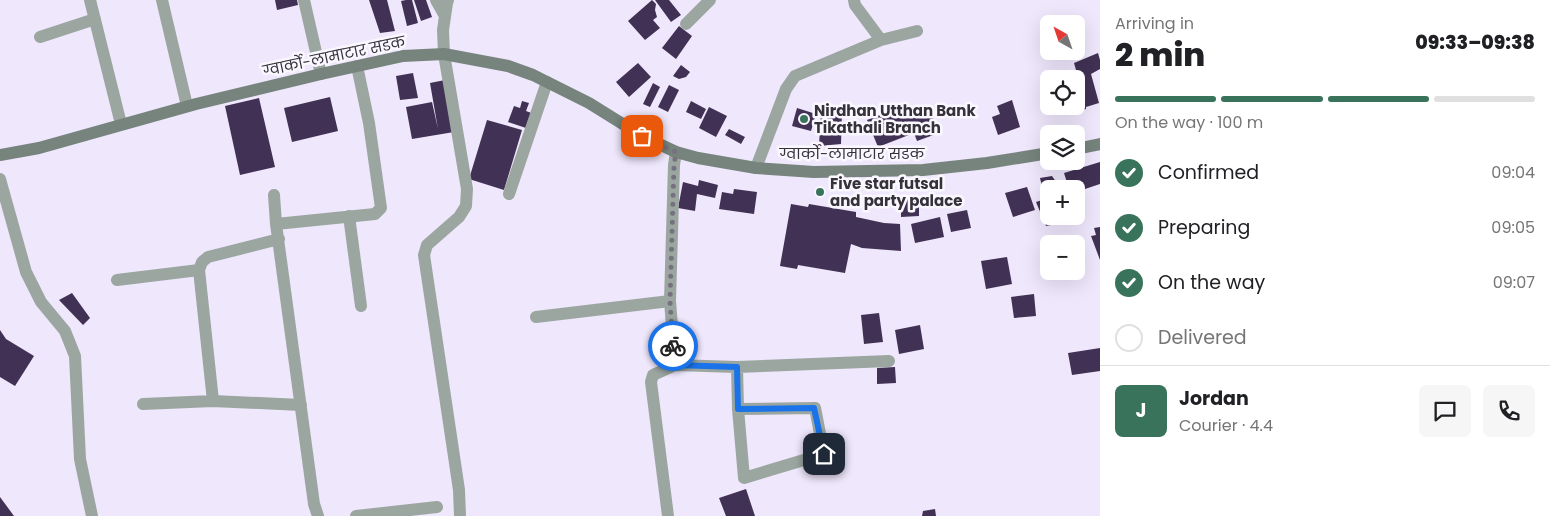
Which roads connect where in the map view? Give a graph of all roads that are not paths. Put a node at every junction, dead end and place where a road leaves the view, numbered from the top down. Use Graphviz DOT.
graph roads {
  1 [pos="90,0"];
  2 [pos="162,0"];
  3 [pos="304,0"];
  4 [pos="436,0"];
  5 [pos="448,0"];
  6 [pos="710,0"];
  7 [pos="854,0"];
  8 [pos="445,16"];
  9 [pos="95,19"];
  10 [pos="686,24"];
  11 [pos="917,31"];
  12 [pos="40,37"];
  13 [pos="880,40"];
  14 [pos="444,54"];
  15 [pos="358,66"];
  16 [pos="321,74"];
  17 [pos="547,82"];
  18 [pos="187,106"];
  19 [pos="121,124"];
  20 [pos="1100,144"];
  21 [pos="1085,147"];
  22 [pos="676,152"];
  23 [pos="1040,154"];
  24 [pos="0,155"];
  25 [pos="756,168"];
  26 [pos="0,179"];
  27 [pos="509,194"];
  28 [pos="274,195"];
  29 [pos="349,216"];
  30 [pos="276,224"];
  31 [pos="279,240"];
  32 [pos="199,270"];
  33 [pos="117,280"];
  34 [pos="670,301"];
  35 [pos="361,306"];
  36 [pos="536,317"];
  37 [pos="889,360"];
  38 [pos="675,365"];
  39 [pos="737,367"];
  40 [pos="213,402"];
  41 [pos="143,404"];
  42 [pos="301,405"];
  43 [pos="738,409"];
  44 [pos="437,507"];
  45 [pos="92,516"];
  46 [pos="318,516"];
  47 [pos="356,516"];
  48 [pos="460,516"];
  49 [pos="668,516"];
  1 -- 9 [label="street"];
  2 -- 18 [label="street"];
  3 -- 16 [label="street"];
  4 -- 8 [label="street"];
  5 -- 8 [label="street"];
  6 -- 10 [label="street"];
  7 -- 13 [label="street"];
  8 -- 14 [label="street"];
  9 -- 12 [label="street"];
  9 -- 19 [label="street"];
  11 -- 13 [label="street"];
  13 -- 25 [label="street"];
  14 -- 15 [label="main road, ग्वार्को-लामाटार सडक"];
  14 -- 17 [label="main road, ग्वार्को-लामाटार सडक"];
  14 -- 48 [label="street"];
  15 -- 16 [label="main road, ग्वार्को-लामाटार सडक"];
  15 -- 29 [label="street"];
  16 -- 18 [label="main road, ग्वार्को-लामाटार सडक"];
  17 -- 22 [label="main road, ग्वार्को-लामाटार सडक"];
  17 -- 27 [label="street"];
  18 -- 19 [label="main road, ग्वार्को-लामाटार सडक"];
  19 -- 24 [label="main road, ग्वार्को-लामाटार सडक"];
  20 -- 21 [label="main road"];
  22 -- 25 [label="main road, ग्वार्को-लामाटार सडक"];
  22 -- 34 [label="street"];
  23 -- 25 [label="main road, ग्वार्को-लामाटार सडक"];
  26 -- 45 [label="street"];
  28 -- 30 [label="street"];
  29 -- 30 [label="street"];
  29 -- 35 [label="street"];
  30 -- 31 [label="street"];
  31 -- 32 [label="street"];
  31 -- 42 [label="street"];
  32 -- 33 [label="street"];
  32 -- 40 [label="street"];
  34 -- 36 [label="street"];
  34 -- 38 [label="street"];
  37 -- 39 [label="street"];
  38 -- 39 [label="street"];
  38 -- 49 [label="street"];
  39 -- 43 [label="street"];
  40 -- 41 [label="street"];
  40 -- 42 [label="street"];
  42 -- 46 [label="street"];
  43 -- 43 [label="street"];
  44 -- 47 [label="street"];
}
